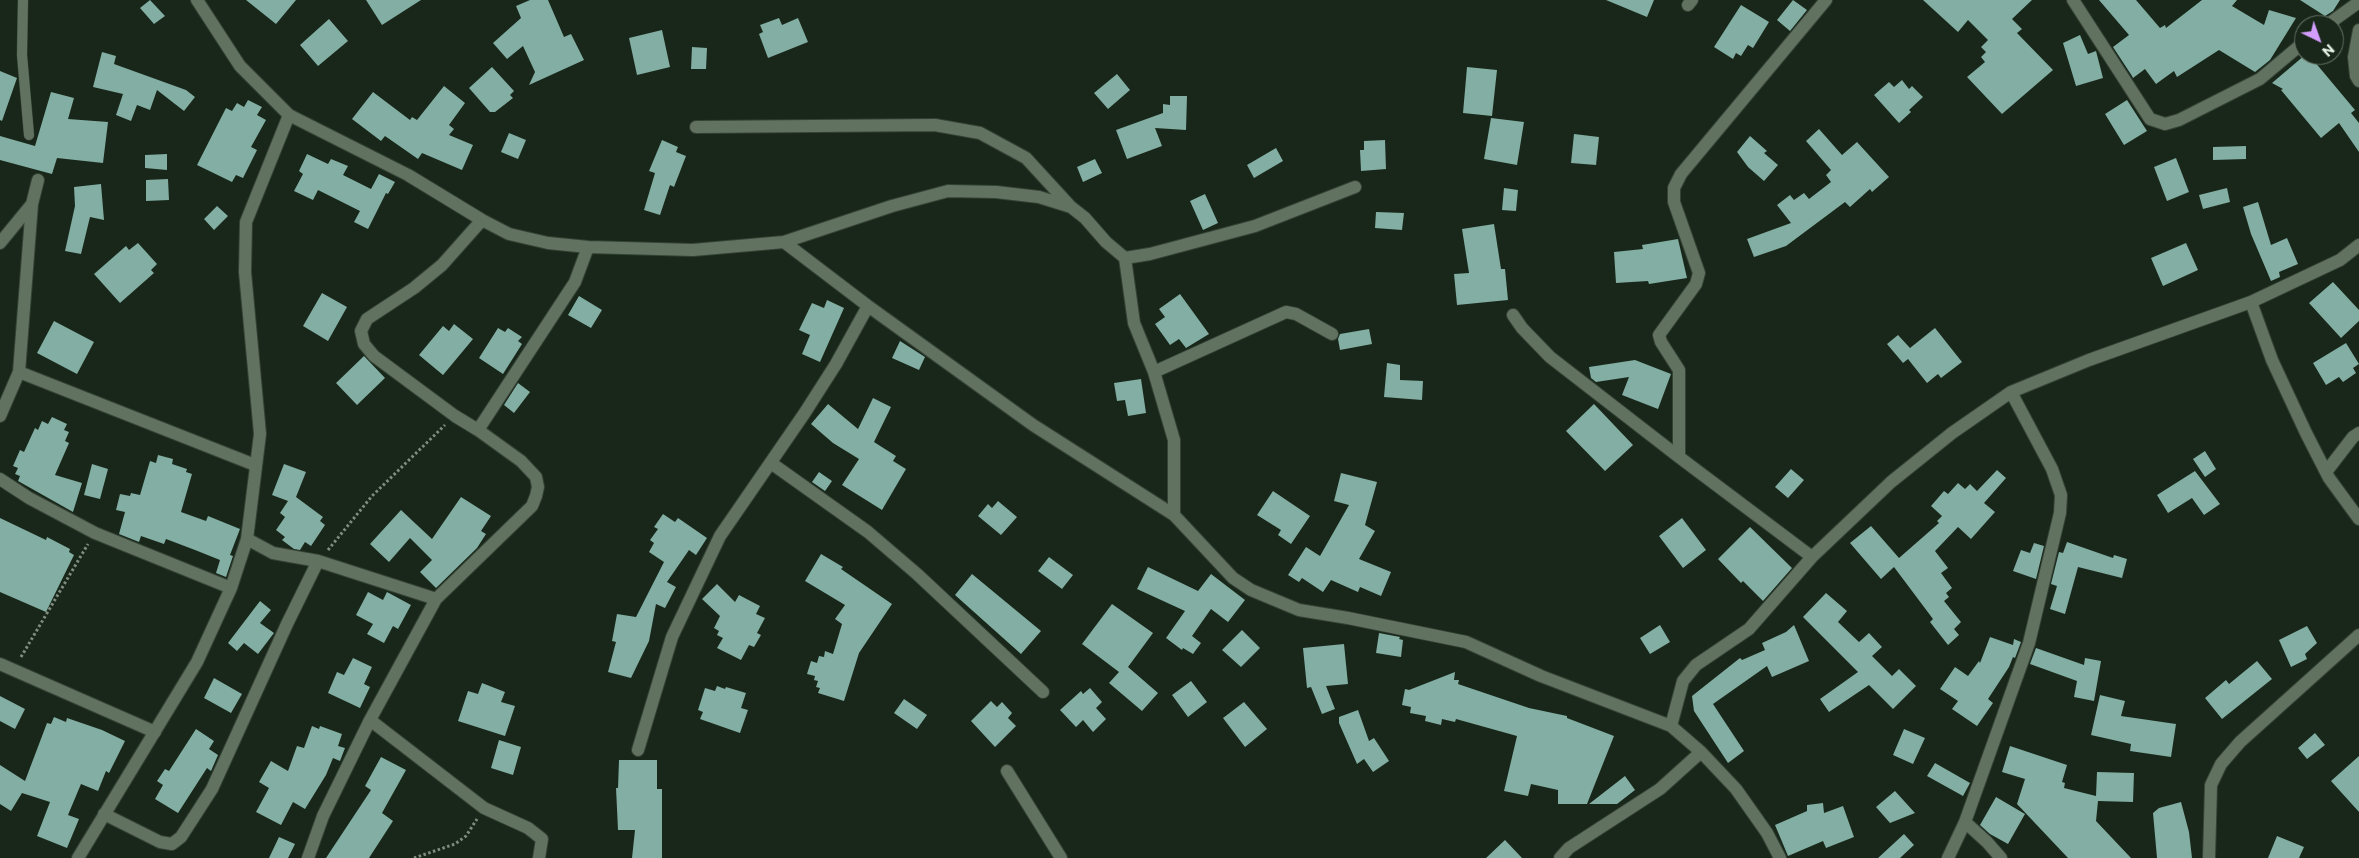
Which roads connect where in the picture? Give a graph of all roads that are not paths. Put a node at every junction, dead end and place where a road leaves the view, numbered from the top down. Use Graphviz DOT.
graph roads {
  1 [pos="23,0"];
  2 [pos="197,0"];
  3 [pos="1826,0"];
  4 [pos="2073,0"];
  5 [pos="2359,2"];
  6 [pos="2341,15"];
  7 [pos="2359,30"];
  8 [pos="2294,50"];
  9 [pos="2359,81"];
  10 [pos="289,116"];
  11 [pos="696,127"];
  12 [pos="29,135"];
  13 [pos="38,180"];
  14 [pos="1355,186"];
  15 [pos="32,204"];
  16 [pos="1071,207"];
  17 [pos="482,220"];
  18 [pos="784,242"];
  19 [pos="0,244"];
  20 [pos="2359,245"];
  21 [pos="588,247"];
  22 [pos="1125,258"];
  23 [pos="2251,302"];
  24 [pos="868,306"];
  25 [pos="1513,314"];
  26 [pos="1332,334"];
  27 [pos="19,372"];
  28 [pos="1154,372"];
  29 [pos="2011,392"];
  30 [pos="0,416"];
  31 [pos="478,430"];
  32 [pos="2359,433"];
  33 [pos="1679,457"];
  34 [pos="771,462"];
  35 [pos="255,465"];
  36 [pos="2326,472"];
  37 [pos="0,479"];
  38 [pos="1174,515"];
  39 [pos="2359,520"];
  40 [pos="247,539"];
  41 [pos="1812,557"];
  42 [pos="318,561"];
  43 [pos="231,588"];
  44 [pos="436,599"];
  45 [pos="2359,635"];
  46 [pos="0,664"];
  47 [pos="1043,692"];
  48 [pos="370,720"];
  49 [pos="1671,726"];
  50 [pos="155,732"];
  51 [pos="638,750"];
  52 [pos="1700,752"];
  53 [pos="1007,772"];
  54 [pos="104,814"];
  55 [pos="1965,822"];
  56 [pos="78,858"];
  57 [pos="308,858"];
  58 [pos="539,858"];
  59 [pos="1061,858"];
  60 [pos="1560,858"];
  61 [pos="1780,858"];
  62 [pos="1948,858"];
  63 [pos="2000,858"];
  64 [pos="2208,858"];
  1 -- 12 [label="lane"];
  2 -- 10 [label="street"];
  3 -- 33 [label="street"];
  4 -- 8 [label="street"];
  5 -- 6 [label="street"];
  7 -- 9 [label="street"];
  10 -- 17 [label="street"];
  10 -- 35 [label="street"];
  11 -- 16 [label="street"];
  13 -- 15 [label="street"];
  14 -- 22 [label="street"];
  15 -- 19 [label="street"];
  15 -- 27 [label="street"];
  16 -- 18 [label="street"];
  16 -- 22 [label="street"];
  17 -- 21 [label="street"];
  17 -- 31 [label="street"];
  18 -- 21 [label="street"];
  18 -- 24 [label="street"];
  20 -- 23 [label="street"];
  21 -- 31 [label="street"];
  22 -- 28 [label="street"];
  23 -- 29 [label="street"];
  23 -- 36 [label="street"];
  24 -- 34 [label="street"];
  24 -- 38 [label="street"];
  25 -- 33 [label="street"];
  26 -- 28 [label="street"];
  27 -- 30 [label="street"];
  27 -- 35 [label="street"];
  28 -- 38 [label="street"];
  29 -- 41 [label="street"];
  29 -- 55 [label="street"];
  31 -- 44 [label="street"];
  32 -- 36 [label="street"];
  33 -- 41 [label="street"];
  34 -- 47 [label="street"];
  34 -- 51 [label="street"];
  35 -- 40 [label="street"];
  36 -- 39 [label="street"];
  37 -- 43 [label="street"];
  38 -- 49 [label="street"];
  40 -- 42 [label="street"];
  40 -- 43 [label="street"];
  41 -- 49 [label="street"];
  42 -- 44 [label="street"];
  42 -- 54 [label="street"];
  43 -- 50 [label="street"];
  44 -- 48 [label="street"];
  45 -- 64 [label="street"];
  46 -- 50 [label="street"];
  48 -- 57 [label="street"];
  48 -- 58 [label="street"];
  49 -- 52 [label="street"];
  50 -- 54 [label="street"];
  52 -- 60 [label="street"];
  52 -- 61 [label="street"];
  53 -- 59 [label="street"];
  54 -- 56 [label="street"];
  55 -- 62 [label="street"];
  55 -- 63 [label="street"];
}
